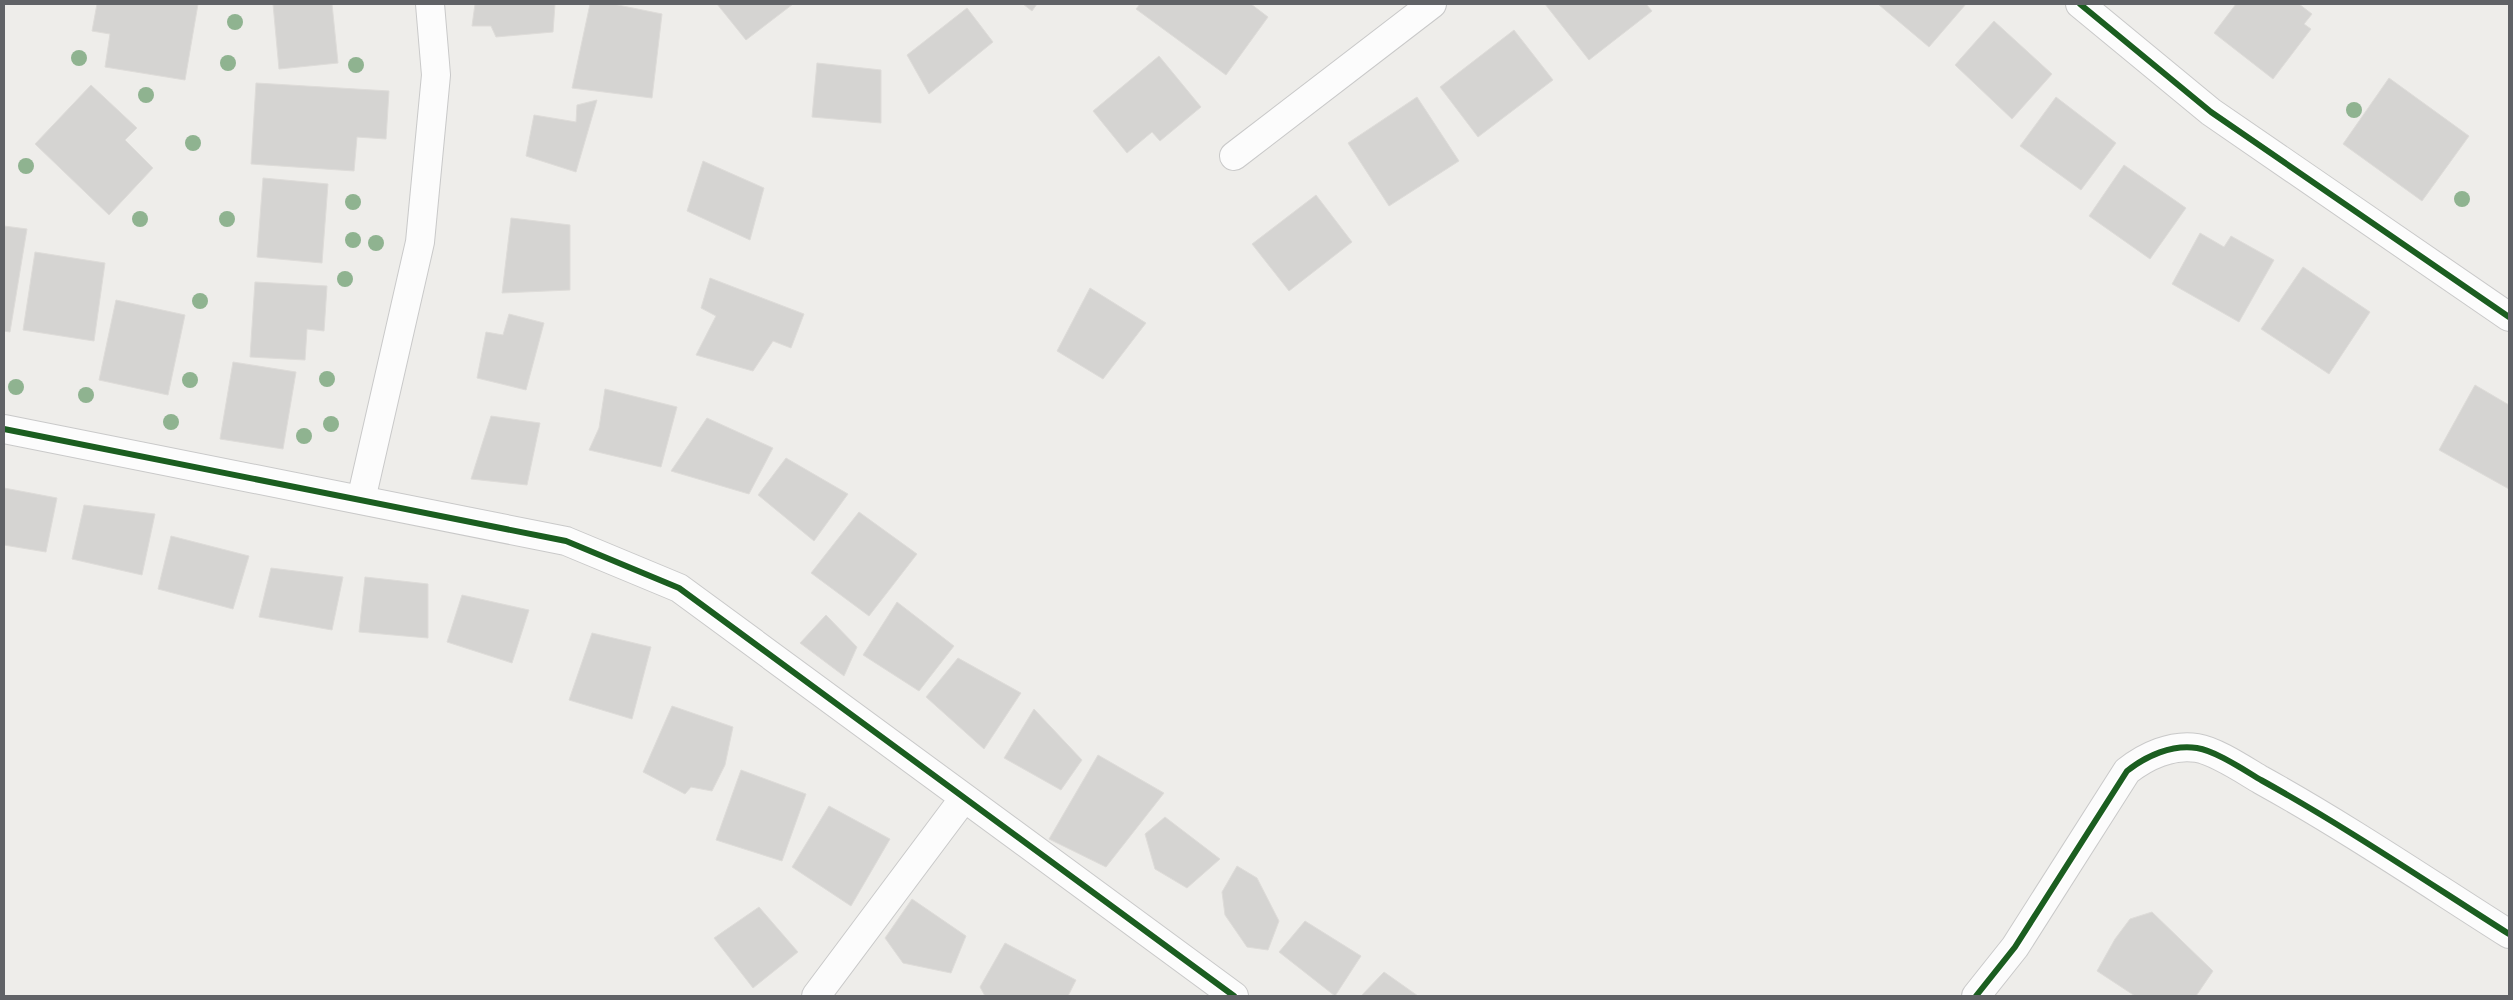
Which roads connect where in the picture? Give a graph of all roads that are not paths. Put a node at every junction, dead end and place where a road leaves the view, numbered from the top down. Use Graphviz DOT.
graph roads {
  1 [pos="430,4"];
  2 [pos="1432,4"];
  3 [pos="2080,4"];
  4 [pos="1234,156"];
  5 [pos="2509,316"];
  6 [pos="4,429"];
  7 [pos="361,500"];
  8 [pos="964,798"];
  9 [pos="2509,934"];
  10 [pos="816,996"];
  11 [pos="1234,996"];
  12 [pos="1976,996"];
  1 -- 7 [label="street"];
  2 -- 4 [label="street"];
  3 -- 5 [label="street"];
  6 -- 7 [label="street"];
  7 -- 8 [label="street"];
  8 -- 10 [label="street"];
  8 -- 11 [label="street"];
  9 -- 12 [label="street"];
}
